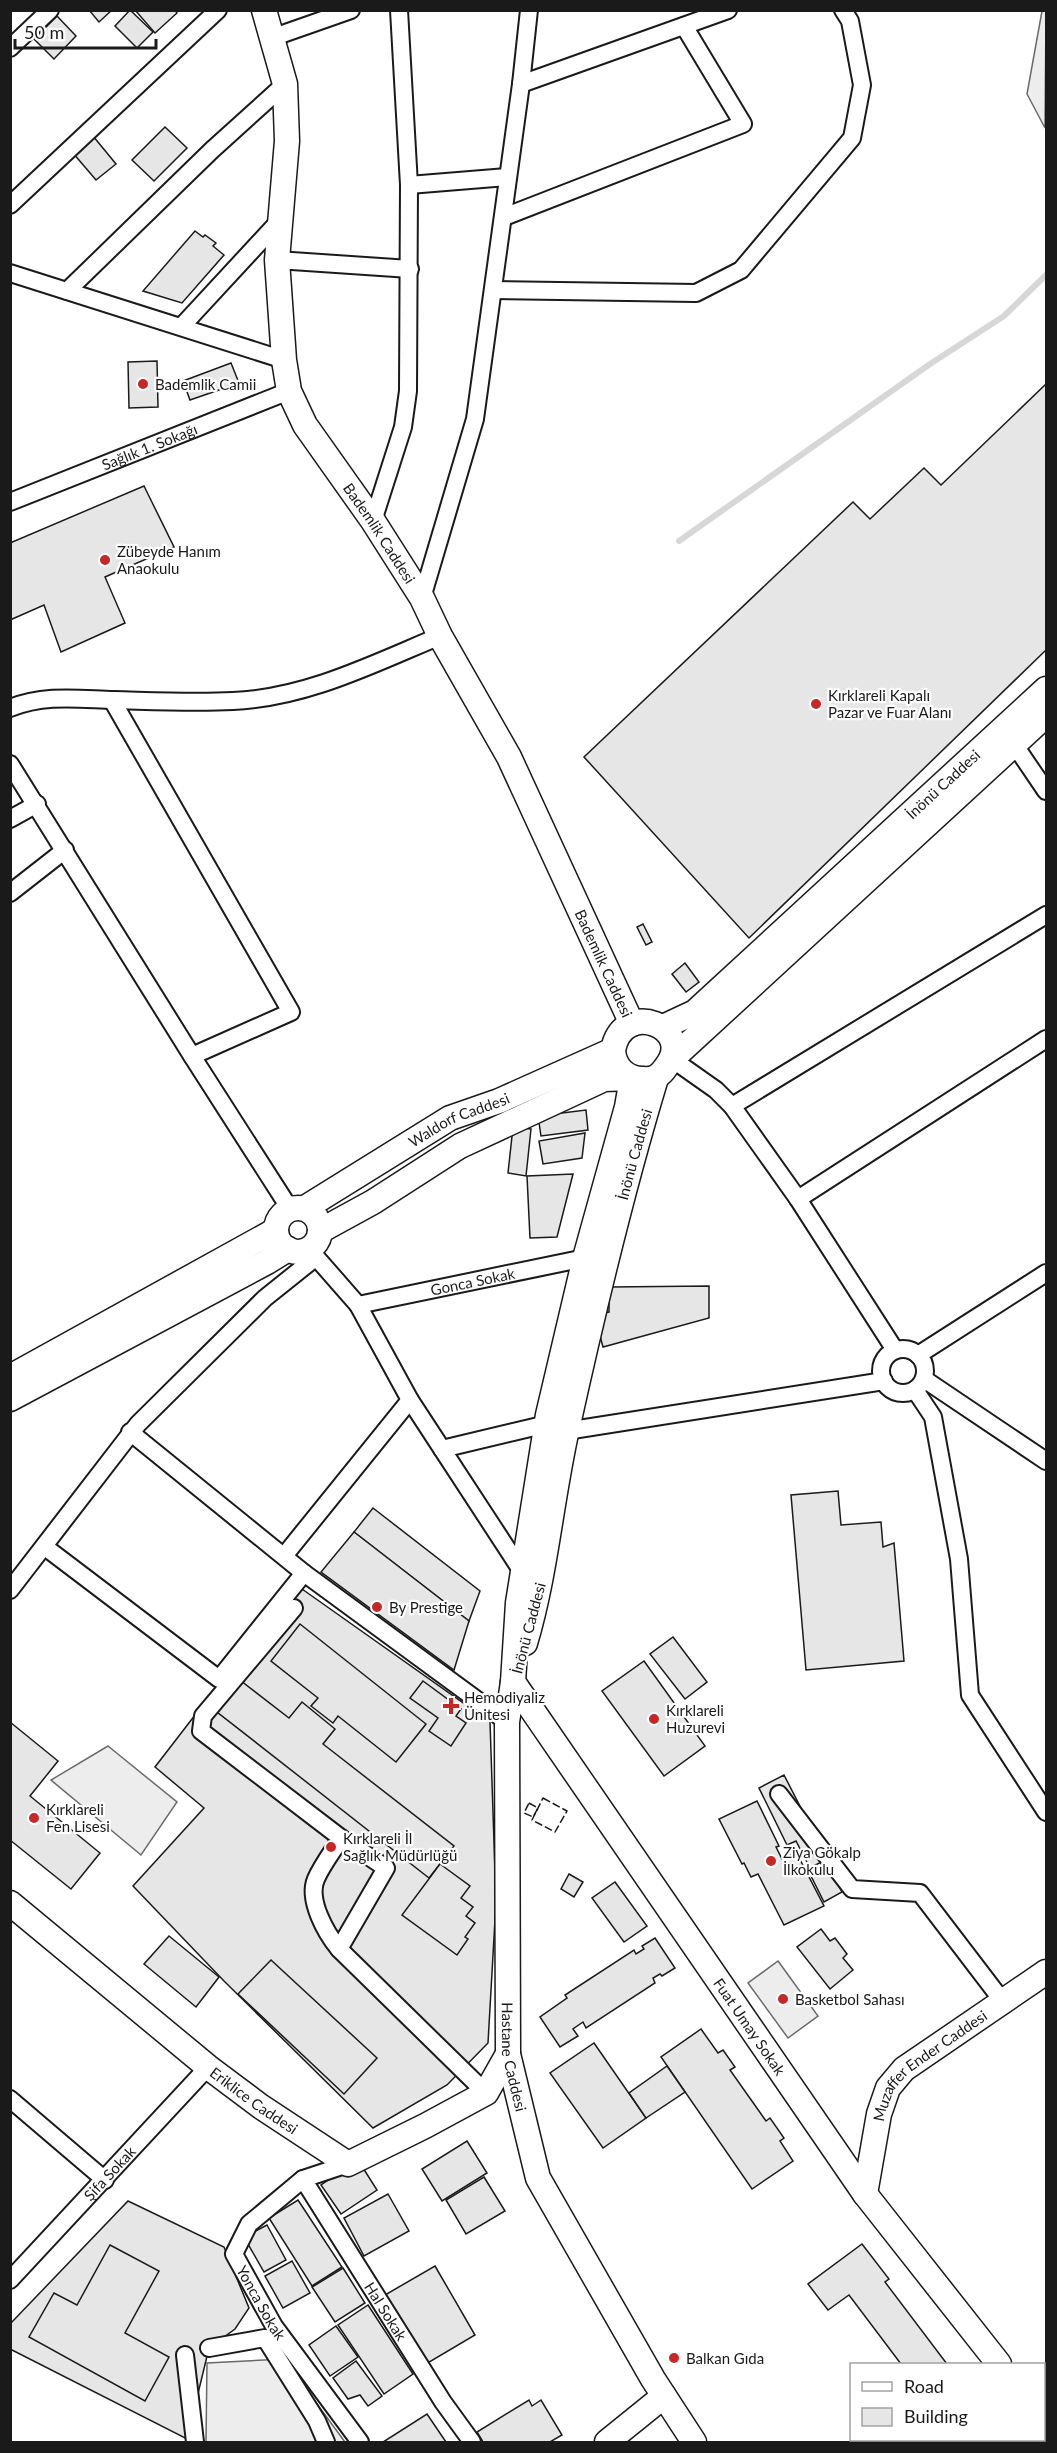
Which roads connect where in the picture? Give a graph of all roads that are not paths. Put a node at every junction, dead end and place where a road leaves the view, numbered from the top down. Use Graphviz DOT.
graph roads {
  1 [pos="50,10"];
  2 [pos="218,10"];
  3 [pos="264,10"];
  4 [pos="351,10"];
  5 [pos="399,10"];
  6 [pos="529,10"];
  7 [pos="728,10"];
  8 [pos="843,10"];
  9 [pos="684,26"];
  10 [pos="274,37"];
  11 [pos="10,48"];
  12 [pos="285,84"];
  13 [pos="521,84"];
  14 [pos="507,177"];
  15 [pos="409,185"];
  16 [pos="10,206"];
  17 [pos="504,217"];
  18 [pos="281,219"];
  19 [pos="277,260"];
  20 [pos="410,269"];
  21 [pos="18,275"];
  22 [pos="10,286"];
  23 [pos="493,290"];
  24 [pos="67,291"];
  25 [pos="182,326"];
  26 [pos="284,360"];
  27 [pos="289,391"];
  28 [pos="10,502"];
  29 [pos="374,521"];
  30 [pos="422,598"];
  31 [pos="440,636"];
  32 [pos="1047,689"];
  33 [pos="112,700"];
  34 [pos="10,708"];
  35 [pos="1047,715"];
  36 [pos="1014,744"];
  37 [pos="10,764"];
  38 [pos="1047,791"];
  39 [pos="37,804"];
  40 [pos="10,819"];
  41 [pos="65,850"];
  42 [pos="10,893"];
  43 [pos="1047,915"];
  44 [pos="632,1024"];
  45 [pos="663,1027"];
  46 [pos="1047,1039"];
  47 [pos="614,1046"];
  48 [pos="192,1056"];
  49 [pos="672,1059"];
  50 [pos="632,1078"];
  51 [pos="656,1078"];
  52 [pos="732,1106"];
  53 [pos="798,1198"];
  54 [pos="298,1209"];
  55 [pos="302,1243"];
  56 [pos="585,1258"];
  57 [pos="1047,1273"];
  58 [pos="358,1305"];
  59 [pos="895,1350"];
  60 [pos="918,1355"];
  61 [pos="10,1377"];
  62 [pos="884,1381"];
  63 [pos="919,1384"];
  64 [pos="10,1399"];
  65 [pos="410,1400"];
  66 [pos="557,1427"];
  67 [pos="130,1432"];
  68 [pos="442,1449"];
  69 [pos="1045,1459"];
  70 [pos="45,1548"];
  71 [pos="284,1556"];
  72 [pos="304,1573"];
  73 [pos="523,1573"];
  74 [pos="10,1590"];
  75 [pos="294,1608"];
  76 [pos="513,1682"];
  77 [pos="507,1722"];
  78 [pos="779,1794"];
  79 [pos="1047,1812"];
  80 [pos="341,1838"];
  81 [pos="10,1903"];
  82 [pos="339,1949"];
  83 [pos="1047,1972"];
  84 [pos="1004,2003"];
  85 [pos="508,2054"];
  86 [pos="208,2067"];
  87 [pos="486,2093"];
  88 [pos="10,2098"];
  89 [pos="348,2164"];
  90 [pos="303,2179"];
  91 [pos="105,2180"];
  92 [pos="865,2194"];
  93 [pos="10,2280"];
  94 [pos="209,2348"];
  95 [pos="185,2355"];
  96 [pos="998,2363"];
  97 [pos="664,2396"];
  98 [pos="195,2442"];
  99 [pos="326,2442"];
  100 [pos="360,2442"];
  101 [pos="472,2442"];
  102 [pos="607,2442"];
  103 [pos="694,2442"];
  1 -- 11 [label="street"];
  2 -- 16 [label="street"];
  3 -- 10 [label="main road, Bademlik Caddesi"];
  4 -- 10 [label="street"];
  5 -- 15 [label="street"];
  6 -- 13 [label="street"];
  7 -- 9 [label="street"];
  8 -- 23 [label="street"];
  9 -- 13 [label="street"];
  9 -- 17 [label="street"];
  10 -- 12 [label="main road, Bademlik Caddesi"];
  12 -- 18 [label="main road, Bademlik Caddesi"];
  12 -- 24 [label="street"];
  13 -- 14 [label="street"];
  14 -- 15 [label="street"];
  14 -- 17 [label="street"];
  15 -- 20 [label="street"];
  17 -- 23 [label="street"];
  18 -- 19 [label="main road, Bademlik Caddesi"];
  18 -- 25 [label="street"];
  19 -- 20 [label="street"];
  19 -- 26 [label="main road, Bademlik Caddesi"];
  20 -- 29 [label="street"];
  21 -- 22 [label="street"];
  21 -- 24 [label="street"];
  23 -- 30 [label="street"];
  24 -- 25 [label="street"];
  25 -- 26 [label="street"];
  26 -- 27 [label="main road, Bademlik Caddesi"];
  27 -- 28 [label="street, Sağlık 1. Sokağı"];
  27 -- 29 [label="main road, Bademlik Caddesi"];
  29 -- 30 [label="main road, Bademlik Caddesi"];
  30 -- 31 [label="main road, Bademlik Caddesi"];
  31 -- 33 [label="street"];
  31 -- 44 [label="main road, Bademlik Caddesi"];
  32 -- 45 [label="main road, İnönü Caddesi"];
  33 -- 34 [label="street"];
  33 -- 48 [label="street"];
  35 -- 36 [label="main road, İnönü Caddesi"];
  36 -- 38 [label="street"];
  36 -- 49 [label="main road, İnönü Caddesi"];
  37 -- 39 [label="street"];
  39 -- 40 [label="street"];
  39 -- 41 [label="street"];
  41 -- 42 [label="street"];
  41 -- 48 [label="street"];
  43 -- 52 [label="street"];
  44 -- 45 [label="main road"];
  44 -- 47 [label="main road"];
  45 -- 49 [label="main road"];
  46 -- 53 [label="street"];
  47 -- 50 [label="main road"];
  47 -- 54 [label="main road, Waldorf Caddesi"];
  48 -- 54 [label="street"];
  49 -- 51 [label="main road"];
  49 -- 52 [label="street"];
  50 -- 51 [label="main road"];
  50 -- 55 [label="main road, Waldorf Caddesi"];
  50 -- 56 [label="main road, İnönü Caddesi"];
  51 -- 66 [label="main road, İnönü Caddesi"];
  52 -- 53 [label="street"];
  53 -- 59 [label="street"];
  54 -- 55 [label="main road"];
  54 -- 55 [label="main road"];
  55 -- 58 [label="street"];
  55 -- 61 [label="main road, Waldorf Caddesi"];
  55 -- 64 [label="main road, Waldorf Caddesi"];
  55 -- 67 [label="street"];
  56 -- 58 [label="street, Gonca Sokak"];
  56 -- 66 [label="main road, İnönü Caddesi"];
  57 -- 60 [label="street"];
  58 -- 65 [label="street"];
  59 -- 60 [label="street"];
  59 -- 62 [label="street"];
  60 -- 63 [label="street"];
  62 -- 63 [label="street"];
  62 -- 66 [label="street"];
  63 -- 69 [label="street"];
  63 -- 79 [label="street"];
  65 -- 68 [label="street"];
  65 -- 71 [label="street"];
  66 -- 68 [label="street"];
  66 -- 73 [label="main road, İnönü Caddesi"];
  66 -- 76 [label="main road, İnönü Caddesi"];
  67 -- 70 [label="street"];
  67 -- 71 [label="street"];
  68 -- 73 [label="street"];
  70 -- 72 [label="street"];
  70 -- 74 [label="street"];
  71 -- 72 [label="street"];
  72 -- 77 [label="street"];
  73 -- 76 [label="main road, İnönü Caddesi"];
  75 -- 80 [label="street"];
  76 -- 77 [label="main road, Hastane Caddesi"];
  76 -- 92 [label="main road, Fuat Umay Sokak"];
  77 -- 85 [label="main road, Hastane Caddesi"];
  78 -- 84 [label="street"];
  80 -- 82 [label="street"];
  80 -- 82 [label="street"];
  81 -- 86 [label="main road, Eriklice Caddesi"];
  82 -- 87 [label="street"];
  83 -- 84 [label="main road, Muzaffer Ender Caddesi"];
  84 -- 92 [label="main road, Muzaffer Ender Caddesi"];
  85 -- 87 [label="main road"];
  85 -- 97 [label="main road, Hastane Caddesi"];
  86 -- 89 [label="main road, Eriklice Caddesi"];
  86 -- 91 [label="street, Şifa Sokak"];
  87 -- 89 [label="main road"];
  88 -- 91 [label="street"];
  89 -- 90 [label="street, Yonca Sokak"];
  90 -- 100 [label="street, Yonca Sokak"];
  90 -- 101 [label="street, Hal Sokak"];
  91 -- 93 [label="street, Şifa Sokak"];
  92 -- 96 [label="main road, Fuat Umay Sokak"];
  94 -- 99 [label="street"];
  95 -- 98 [label="street"];
  97 -- 102 [label="main road"];
  97 -- 103 [label="main road, Hastane Caddesi"];
}
